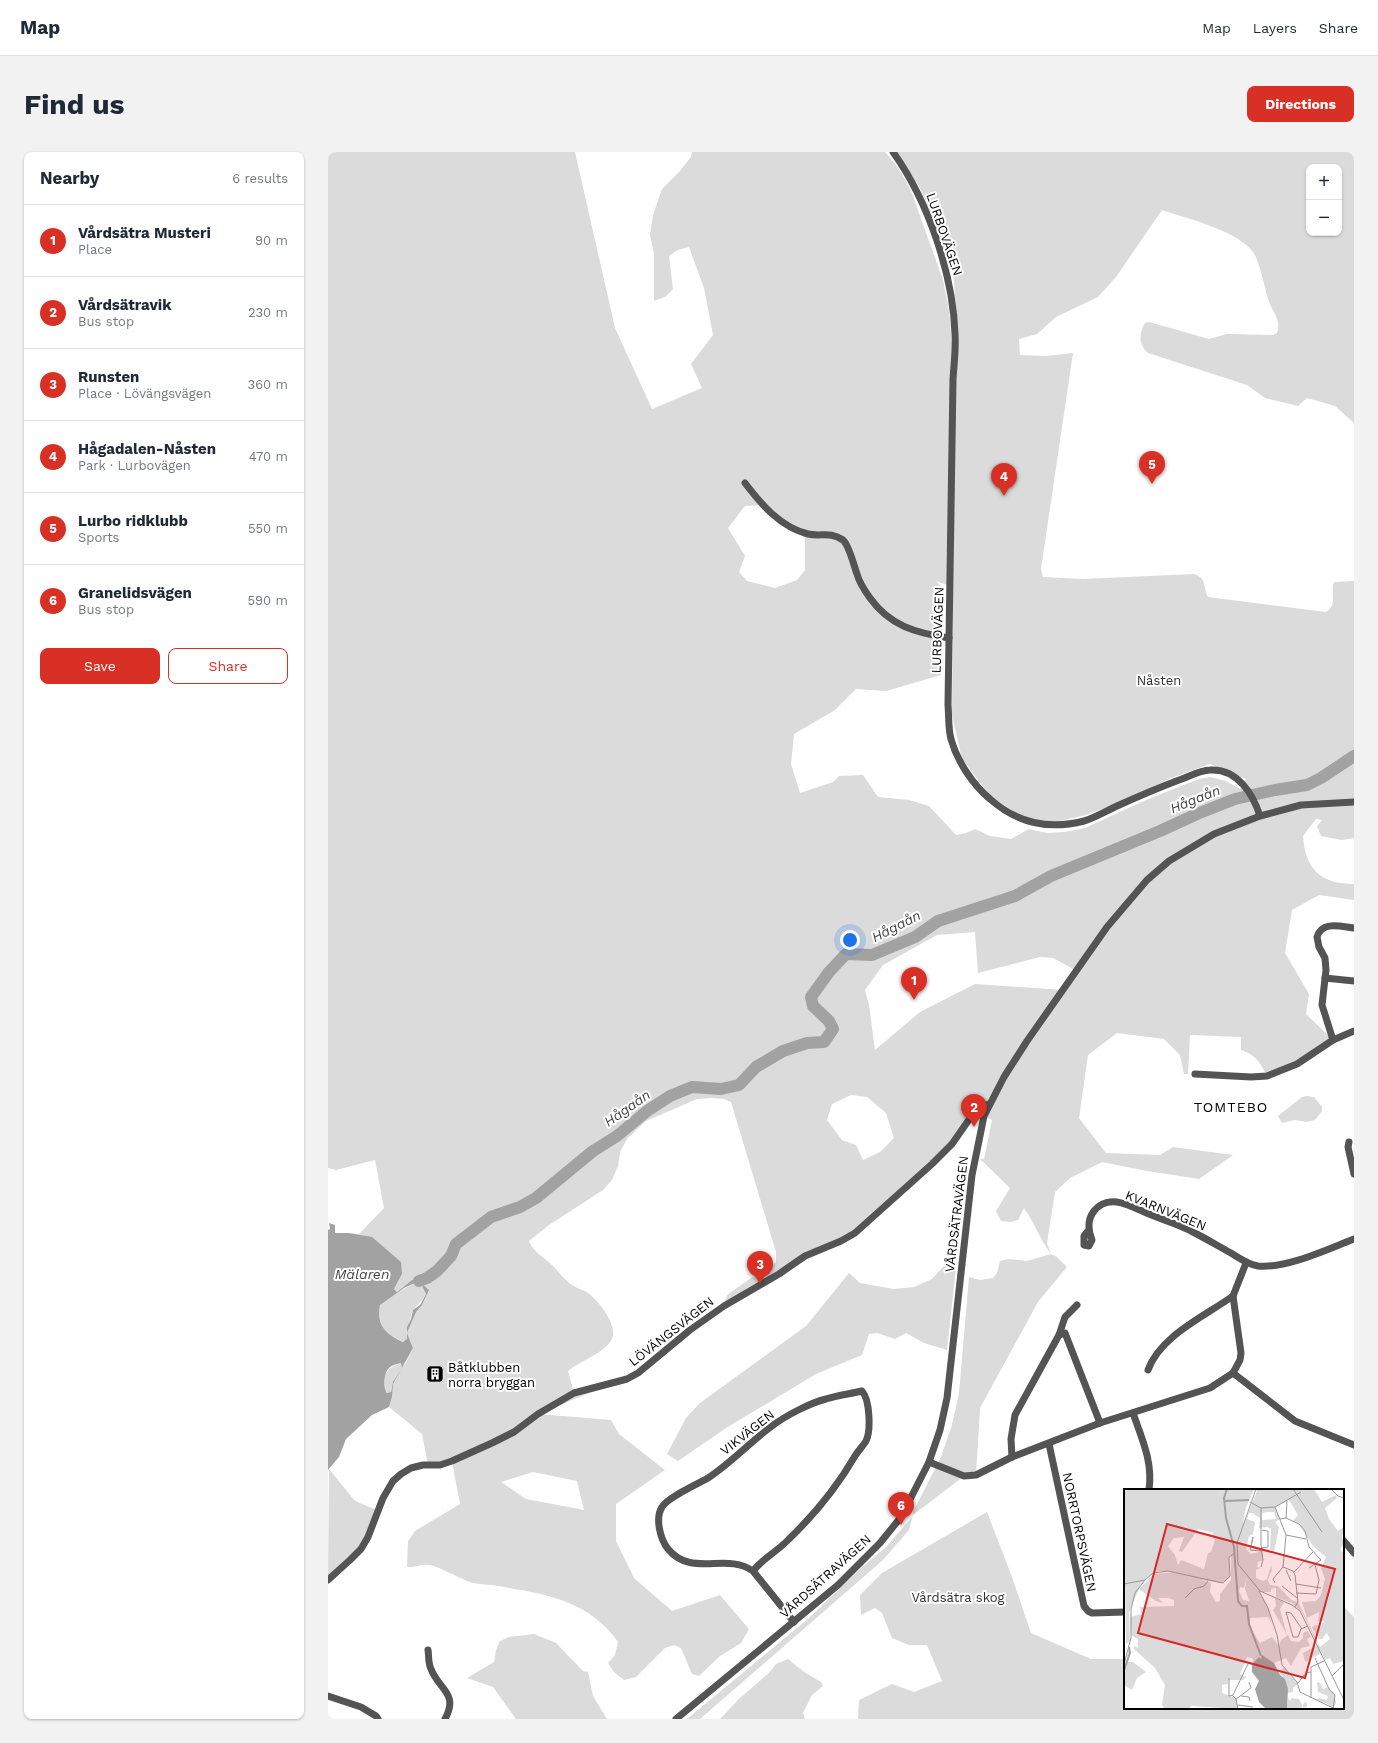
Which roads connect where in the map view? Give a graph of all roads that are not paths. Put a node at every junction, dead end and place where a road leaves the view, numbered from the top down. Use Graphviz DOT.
graph roads {
  1 [pos="893,152"];
  2 [pos="745,483"];
  3 [pos="949,638"];
  4 [pos="1354,802"];
  5 [pos="1260,816"];
  6 [pos="1354,928"];
  7 [pos="1325,978"];
  8 [pos="1354,982"];
  9 [pos="1354,1031"];
  10 [pos="1333,1040"];
  11 [pos="1196,1074"];
  12 [pos="989,1104"];
  13 [pos="1348,1142"];
  14 [pos="1354,1174"];
  15 [pos="1088,1231"];
  16 [pos="1354,1239"];
  17 [pos="1246,1264"];
  18 [pos="1233,1296"];
  19 [pos="1077,1305"];
  20 [pos="1059,1335"];
  21 [pos="1148,1370"];
  22 [pos="1233,1373"];
  23 [pos="1133,1413"];
  24 [pos="1100,1423"];
  25 [pos="1049,1444"];
  26 [pos="1354,1445"];
  27 [pos="1012,1457"];
  28 [pos="929,1462"];
  29 [pos="1149,1489"];
  30 [pos="1344,1541"];
  31 [pos="1354,1553"];
  32 [pos="752,1571"];
  33 [pos="328,1580"];
  34 [pos="1124,1612"];
  35 [pos="794,1622"];
  36 [pos="428,1650"];
  37 [pos="328,1696"];
  38 [pos="378,1719"];
  39 [pos="446,1719"];
  40 [pos="676,1719"];
  1 -- 3 [label="street, LURBOVÄGEN"];
  2 -- 3 [label="street"];
  3 -- 5 [label="street, LURBOVÄGEN"];
  4 -- 5 [label="street, VÅRDSÄTRAVÄGEN"];
  5 -- 12 [label="street, VÅRDSÄTRAVÄGEN"];
  6 -- 7 [label="street"];
  7 -- 8 [label="street"];
  7 -- 10 [label="street"];
  9 -- 10 [label="street"];
  10 -- 11 [label="street"];
  12 -- 28 [label="street, VÅRDSÄTRAVÄGEN"];
  12 -- 33 [label="street, LÖVÄNGSVÄGEN"];
  13 -- 14 [label="street"];
  15 -- 17 [label="street, KVARNVÄGEN"];
  16 -- 17 [label="street"];
  17 -- 18 [label="street"];
  18 -- 21 [label="street"];
  18 -- 22 [label="street"];
  19 -- 20 [label="street"];
  20 -- 24 [label="street"];
  20 -- 27 [label="street"];
  22 -- 23 [label="street"];
  22 -- 26 [label="street"];
  23 -- 24 [label="street"];
  23 -- 29 [label="street"];
  24 -- 25 [label="street"];
  25 -- 27 [label="street"];
  25 -- 34 [label="street, NORRTORPSVÄGEN"];
  27 -- 28 [label="street"];
  28 -- 35 [label="street, VÅRDSÄTRAVÄGEN"];
  30 -- 31 [label="street"];
  32 -- 32 [label="street, VIKVÄGEN"];
  32 -- 35 [label="street, VIKVÄGEN"];
  35 -- 40 [label="street, VÅRDSÄTRAVÄGEN"];
  36 -- 39 [label="street"];
  37 -- 38 [label="street"];
}
